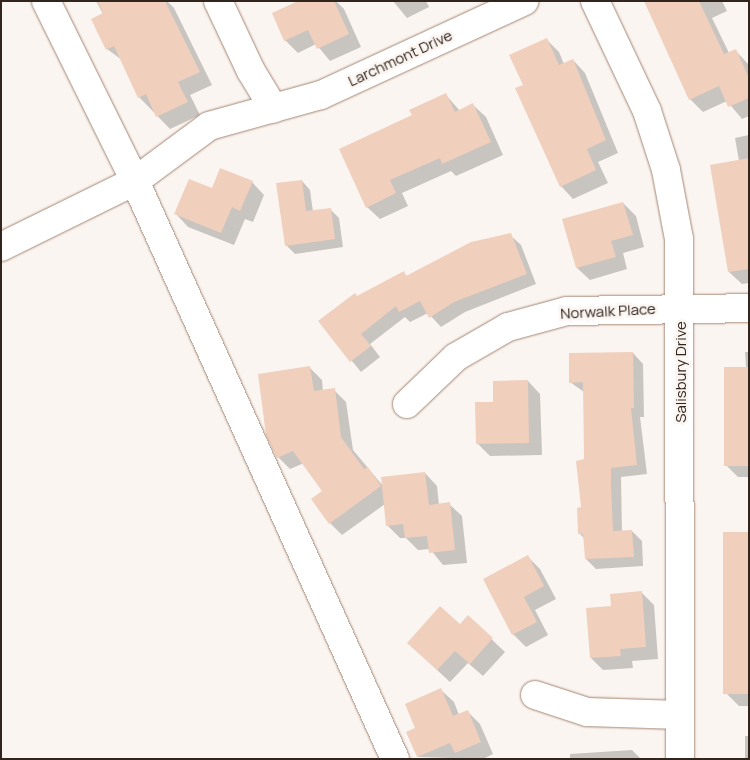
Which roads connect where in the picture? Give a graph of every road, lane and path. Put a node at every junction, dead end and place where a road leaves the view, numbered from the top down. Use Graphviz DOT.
graph roads {
  1 [pos="46,1"];
  2 [pos="218,1"];
  3 [pos="524,1"];
  4 [pos="595,1"];
  5 [pos="274,109"];
  6 [pos="135,182"];
  7 [pos="1,247"];
  8 [pos="681,307"];
  9 [pos="749,308"];
  10 [pos="407,404"];
  11 [pos="535,695"];
  12 [pos="680,715"];
  13 [pos="396,759"];
  14 [pos="680,759"];
  1 -- 6 [label="street"];
  2 -- 5 [label="street"];
  3 -- 5 [label="street, Larchmont Drive"];
  4 -- 8 [label="street, Salisbury Drive"];
  5 -- 6 [label="street, Larchmont Drive"];
  6 -- 7 [label="street, Larchmont Drive"];
  6 -- 13 [label="street"];
  8 -- 9 [label="street, Norwalk Place"];
  8 -- 10 [label="street, Norwalk Place"];
  8 -- 12 [label="street, Salisbury Drive"];
  11 -- 12 [label="street"];
  12 -- 14 [label="street, Salisbury Drive"];
}
